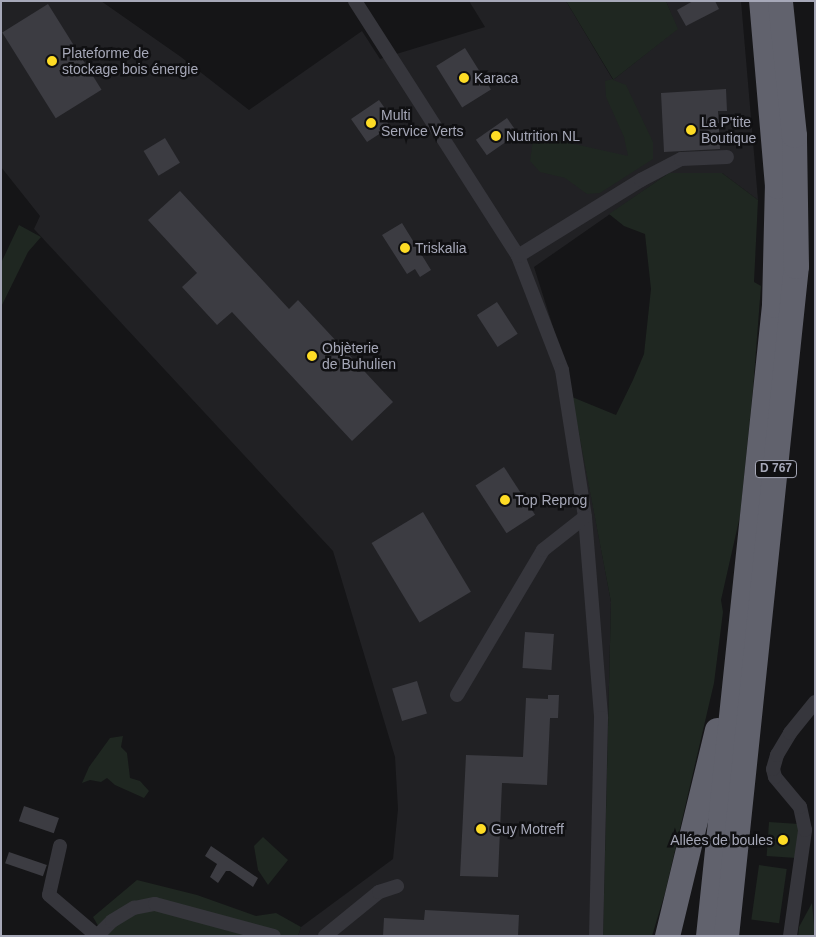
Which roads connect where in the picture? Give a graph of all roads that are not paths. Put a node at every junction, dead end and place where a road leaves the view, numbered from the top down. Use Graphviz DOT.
graph roads {
  1 [pos="355,1"];
  2 [pos="761,1"];
  3 [pos="780,1"];
  4 [pos="727,157"];
  5 [pos="518,256"];
  6 [pos="585,517"];
  7 [pos="739,638"];
  8 [pos="457,696"];
  9 [pos="815,702"];
  10 [pos="60,846"];
  11 [pos="397,886"];
  12 [pos="97,936"];
  13 [pos="274,936"];
  14 [pos="325,936"];
  15 [pos="596,936"];
  16 [pos="667,936"];
  17 [pos="708,936"];
  18 [pos="726,936"];
  19 [pos="790,936"];
  1 -- 5 [label="street"];
  2 -- 7 [label="highway, D 767"];
  3 -- 18 [label="highway, D 767"];
  4 -- 5 [label="street"];
  5 -- 6 [label="street"];
  6 -- 8 [label="street"];
  6 -- 15 [label="street"];
  7 -- 16 [label="highway, D 767"];
  7 -- 17 [label="highway, D 767"];
  9 -- 19 [label="street"];
  10 -- 12 [label="street"];
  11 -- 14 [label="street"];
  12 -- 13 [label="street"];
}
